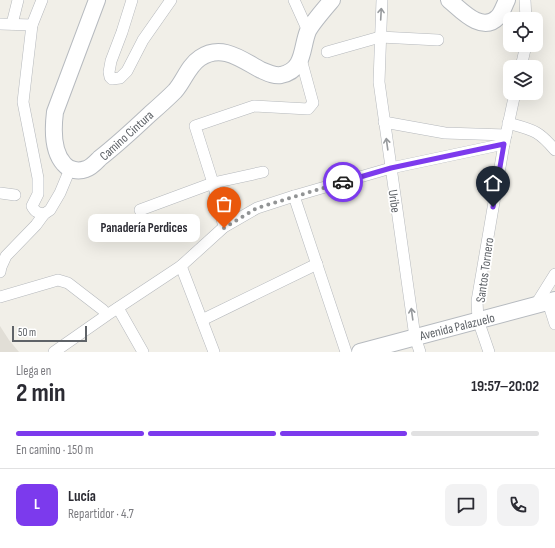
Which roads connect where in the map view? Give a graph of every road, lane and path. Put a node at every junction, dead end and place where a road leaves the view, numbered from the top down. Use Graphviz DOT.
graph roads {
  1 [pos="18,0"];
  2 [pos="42,0"];
  3 [pos="97,0"];
  4 [pos="132,0"];
  5 [pos="171,0"];
  6 [pos="294,0"];
  7 [pos="332,0"];
  8 [pos="382,0"];
  9 [pos="449,0"];
  10 [pos="507,0"];
  11 [pos="525,0"];
  12 [pos="526,12"];
  13 [pos="0,24"];
  14 [pos="12,24"];
  15 [pos="32,25"];
  16 [pos="308,31"];
  17 [pos="380,37"];
  18 [pos="438,40"];
  19 [pos="327,52"];
  20 [pos="301,59"];
  21 [pos="513,100"];
  22 [pos="384,122"];
  23 [pos="508,123"];
  24 [pos="505,139"];
  25 [pos="555,150"];
  26 [pos="391,168"];
  27 [pos="70,169"];
  28 [pos="263,172"];
  29 [pos="213,183"];
  30 [pos="0,193"];
  31 [pos="15,195"];
  32 [pos="294,196"];
  33 [pos="140,210"];
  34 [pos="44,214"];
  35 [pos="224,228"];
  36 [pos="317,264"];
  37 [pos="181,266"];
  38 [pos="0,272"];
  39 [pos="555,274"];
  40 [pos="0,297"];
  41 [pos="546,303"];
  42 [pos="118,308"];
  43 [pos="103,310"];
  44 [pos="202,320"];
  45 [pos="478,320"];
  46 [pos="555,324"];
  47 [pos="415,337"];
  48 [pos="54,352"];
  49 [pos="143,352"];
  50 [pos="214,352"];
  51 [pos="346,352"];
  52 [pos="360,352"];
  53 [pos="420,352"];
  54 [pos="489,352"];
  1 -- 14 [label="street"];
  2 -- 15 [label="street"];
  3 -- 27 [label="main road"];
  4 -- 5 [label="street"];
  6 -- 16 [label="street"];
  7 -- 16 [label="main road"];
  17 -- 8 [label="street, Uribe, one-way"];
  9 -- 10 [label="main road"];
  11 -- 12 [label="street"];
  13 -- 14 [label="street"];
  14 -- 15 [label="street"];
  15 -- 34 [label="street"];
  16 -- 20 [label="main road"];
  17 -- 18 [label="street"];
  17 -- 19 [label="street"];
  17 -- 22 [label="street, Uribe"];
  20 -- 27 [label="main road, Camino Cintura"];
  20 -- 29 [label="street"];
  21 -- 23 [label="street, Santos Tornero"];
  22 -- 24 [label="street"];
  26 -- 22 [label="street, Uribe, one-way"];
  23 -- 24 [label="street, Santos Tornero"];
  23 -- 25 [label="street"];
  24 -- 26 [label="street"];
  24 -- 45 [label="street, Santos Tornero"];
  26 -- 32 [label="street"];
  47 -- 26 [label="street, Uribe, one-way"];
  27 -- 34 [label="street"];
  28 -- 29 [label="street"];
  29 -- 33 [label="street"];
  29 -- 35 [label="street"];
  30 -- 31 [label="street"];
  32 -- 35 [label="street"];
  32 -- 36 [label="street"];
  34 -- 38 [label="street"];
  35 -- 37 [label="street"];
  36 -- 44 [label="street"];
  36 -- 51 [label="street"];
  37 -- 42 [label="street"];
  37 -- 44 [label="street"];
  39 -- 41 [label="street"];
  40 -- 43 [label="street"];
  41 -- 45 [label="main road, Avenida Palazuelo"];
  41 -- 46 [label="street"];
  42 -- 48 [label="street"];
  42 -- 49 [label="street"];
  44 -- 50 [label="street"];
  45 -- 47 [label="main road, Avenida Palazuelo"];
  45 -- 54 [label="street, Santos Tornero"];
  47 -- 52 [label="main road, Avenida Palazuelo"];
  47 -- 53 [label="street, Uribe"];
}
